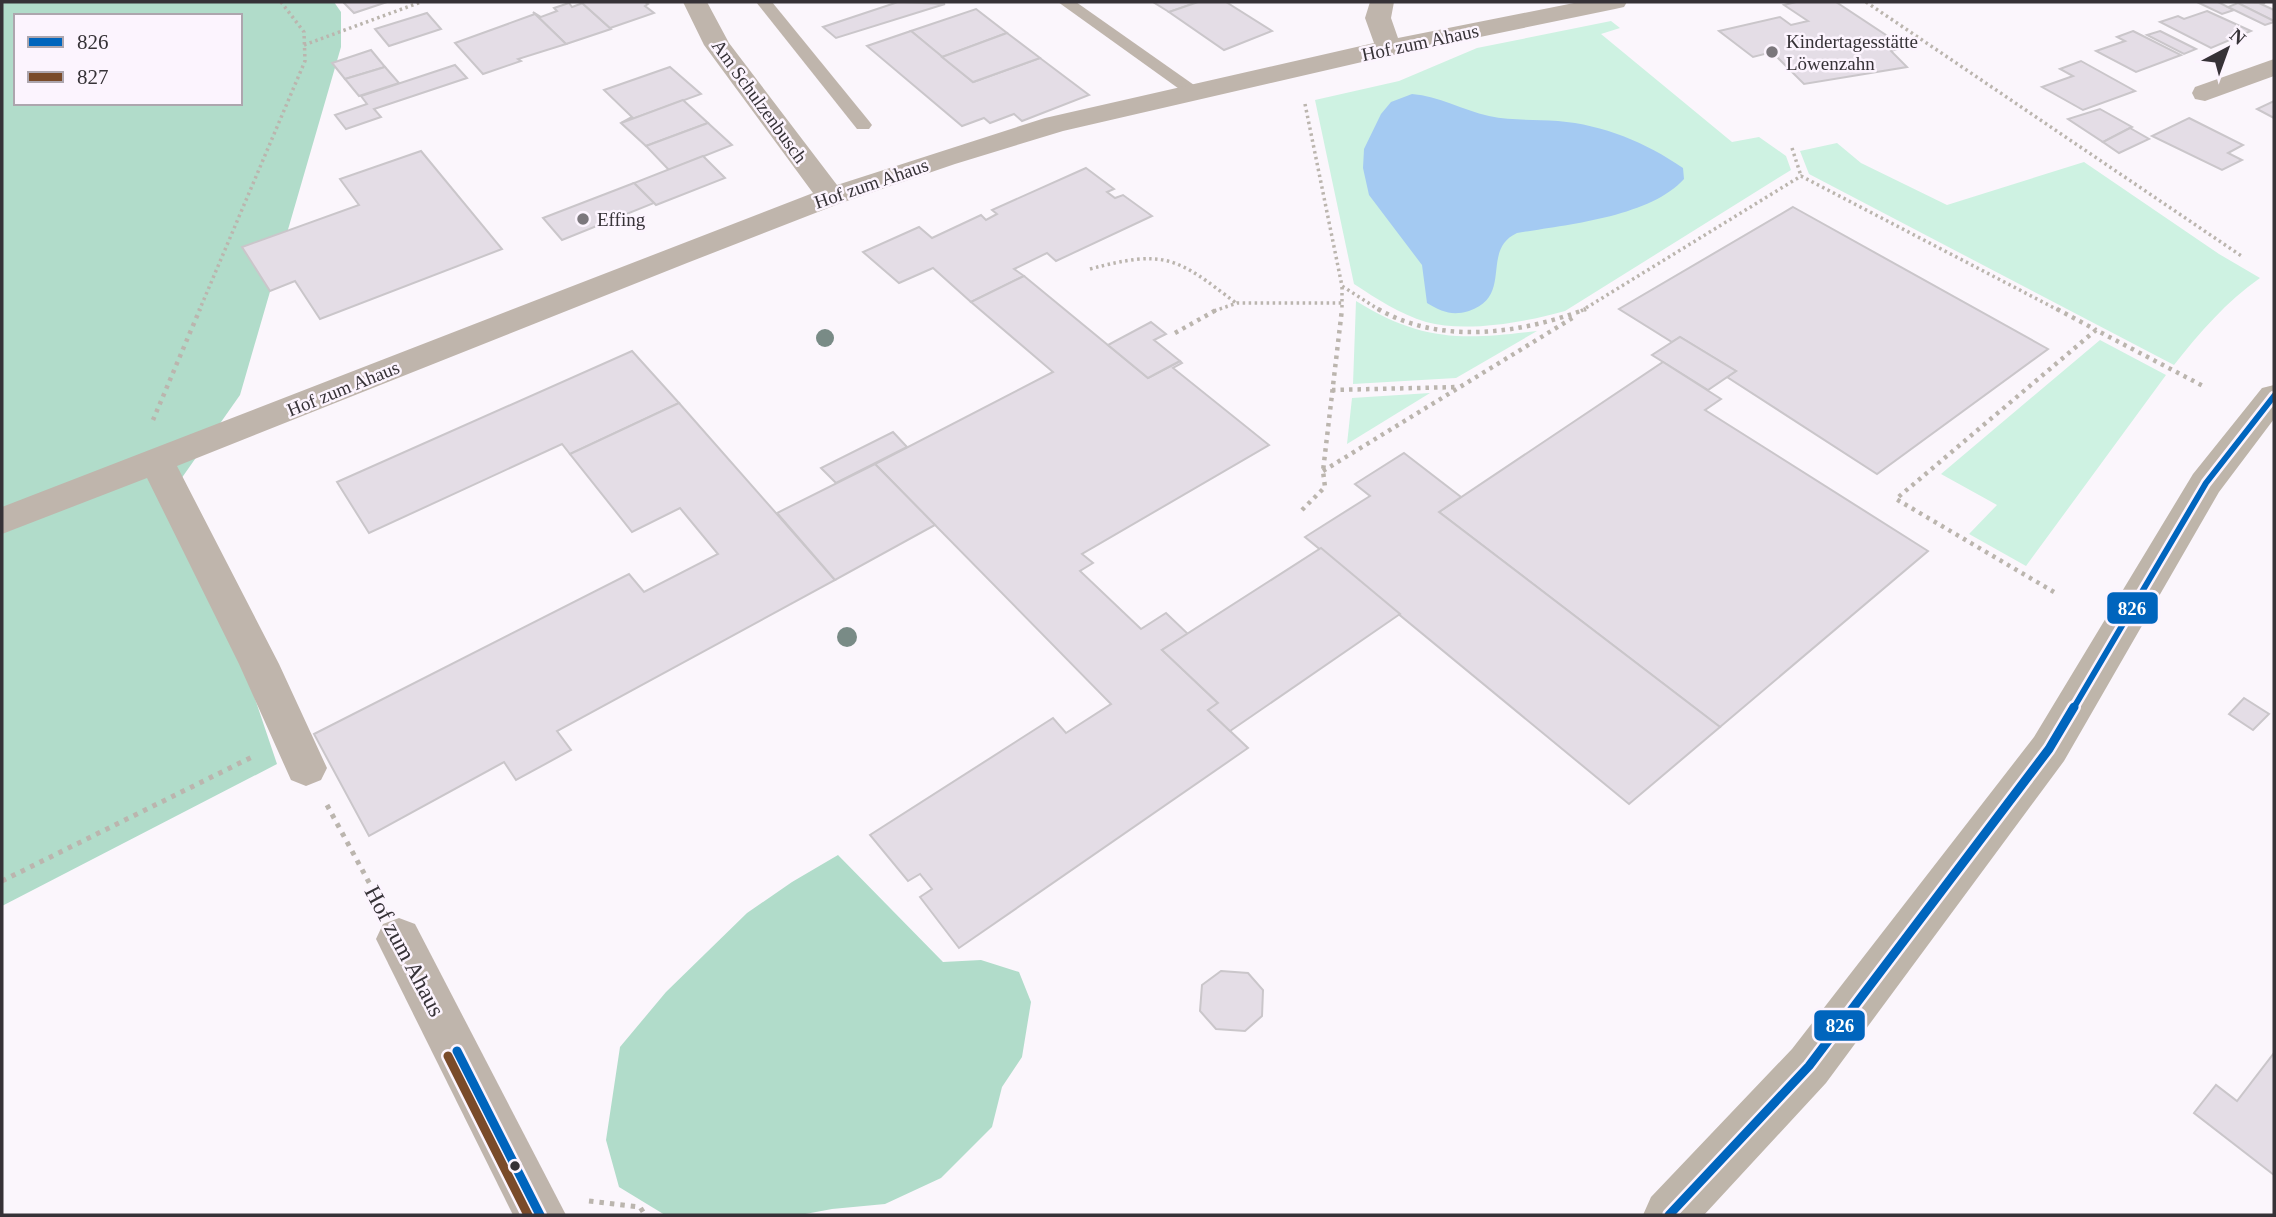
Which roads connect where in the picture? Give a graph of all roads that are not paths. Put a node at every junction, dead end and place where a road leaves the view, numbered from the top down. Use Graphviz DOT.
graph roads {
  1 [pos="695,2"];
  2 [pos="764,2"];
  3 [pos="1066,2"];
  4 [pos="1382,2"];
  5 [pos="1615,2"];
  6 [pos="1388,48"];
  7 [pos="2274,67"];
  8 [pos="1195,92"];
  9 [pos="2205,93"];
  10 [pos="863,125"];
  11 [pos="831,197"];
  12 [pos="2274,396"];
  13 [pos="144,467"];
  14 [pos="2,522"];
  15 [pos="299,752"];
  16 [pos="399,939"];
  17 [pos="540,1215"];
  18 [pos="1669,1215"];
  1 -- 11 [label="street, Am Schulzenbusch"];
  2 -- 10 [label="lane"];
  3 -- 8 [label="lane"];
  4 -- 6 [label="street"];
  5 -- 6 [label="street, Hof zum Ahaus"];
  6 -- 8 [label="street, Hof zum Ahaus"];
  7 -- 9 [label="street"];
  8 -- 11 [label="street, Hof zum Ahaus"];
  11 -- 13 [label="street, Hof zum Ahaus"];
  12 -- 18 [label="main road"];
  13 -- 14 [label="street, Hof zum Ahaus"];
  13 -- 15 [label="street"];
  16 -- 17 [label="street, Hof zum Ahaus"];
}
